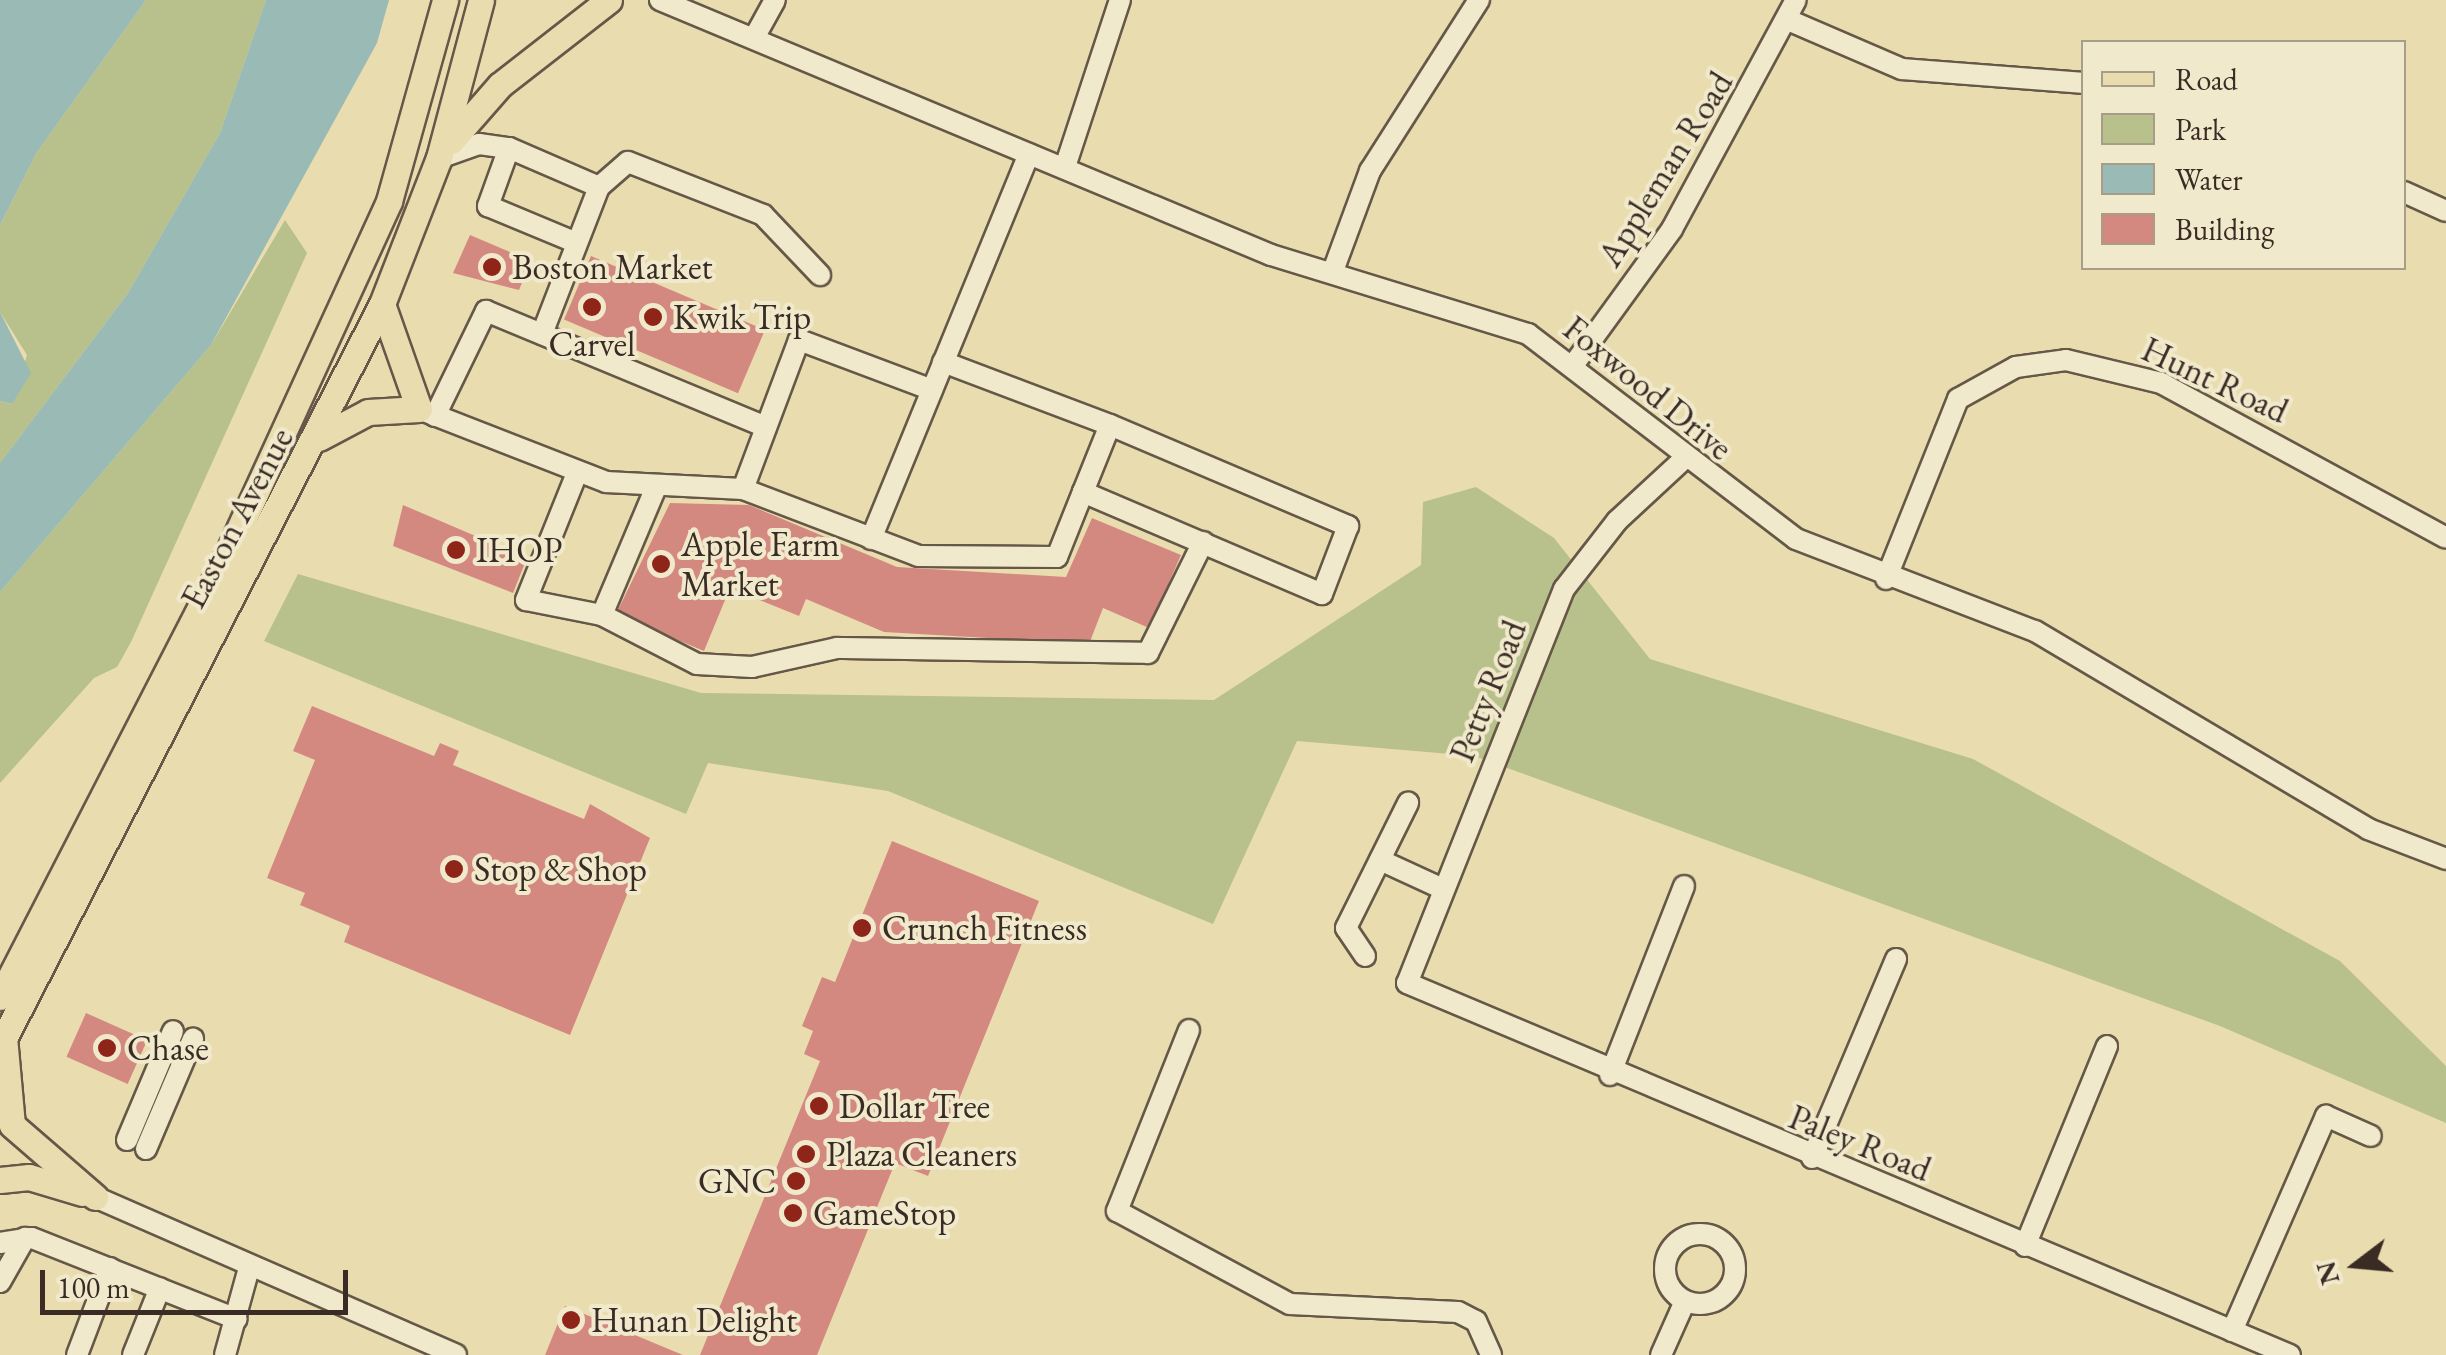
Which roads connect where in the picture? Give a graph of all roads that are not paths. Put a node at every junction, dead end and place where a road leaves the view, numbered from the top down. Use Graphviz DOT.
graph roads {
  1 [pos="446,0"];
  2 [pos="481,0"];
  3 [pos="609,0"];
  4 [pos="660,0"];
  5 [pos="775,0"];
  6 [pos="1120,0"];
  7 [pos="1479,0"];
  8 [pos="692,6"];
  9 [pos="1792,10"];
  10 [pos="754,38"];
  11 [pos="2081,83"];
  12 [pos="509,148"];
  13 [pos="1029,154"];
  14 [pos="439,158"];
  15 [pos="1065,167"];
  16 [pos="599,187"];
  17 [pos="2406,193"];
  18 [pos="2446,211"];
  19 [pos="577,243"];
  20 [pos="1333,271"];
  21 [pos="820,276"];
  22 [pos="382,304"];
  23 [pos="542,334"];
  24 [pos="944,362"];
  25 [pos="1574,364"];
  26 [pos="932,390"];
  27 [pos="427,412"];
  28 [pos="1110,424"];
  29 [pos="766,427"];
  30 [pos="319,438"];
  31 [pos="1685,458"];
  32 [pos="577,473"];
  33 [pos="656,487"];
  34 [pos="743,489"];
  35 [pos="1083,492"];
  36 [pos="2446,538"];
  37 [pos="871,539"];
  38 [pos="1203,542"];
  39 [pos="1886,578"];
  40 [pos="602,615"];
  41 [pos="1408,803"];
  42 [pos="2446,859"];
  43 [pos="1380,860"];
  44 [pos="1684,886"];
  45 [pos="1441,888"];
  46 [pos="1365,956"];
  47 [pos="1896,959"];
  48 [pos="1408,983"];
  49 [pos="0,995"];
  50 [pos="1189,1030"];
  51 [pos="178,1033"];
  52 [pos="2,1042"];
  53 [pos="2107,1046"];
  54 [pos="1610,1075"];
  55 [pos="2372,1136"];
  56 [pos="1812,1158"];
  57 [pos="0,1180"];
  58 [pos="95,1197"];
  59 [pos="25,1238"];
  60 [pos="0,1243"];
  61 [pos="2025,1246"];
  62 [pos="110,1268"];
  63 [pos="249,1268"];
  64 [pos="0,1282"];
  65 [pos="160,1288"];
  66 [pos="100,1292"];
  67 [pos="1685,1302"];
  68 [pos="237,1319"];
  69 [pos="2232,1331"];
  70 [pos="63,1355"];
  71 [pos="76,1355"];
  72 [pos="133,1355"];
  73 [pos="225,1355"];
  74 [pos="456,1355"];
  75 [pos="1492,1355"];
  76 [pos="1661,1355"];
  77 [pos="2290,1355"];
  1 -- 49 [label="main road, Easton Avenue"];
  2 -- 14 [label="main road, Easton Avenue"];
  3 -- 14 [label="main road"];
  4 -- 8 [label="street, Foxwood Drive"];
  5 -- 10 [label="street"];
  6 -- 15 [label="street"];
  7 -- 20 [label="street"];
  8 -- 10 [label="street, Foxwood Drive"];
  9 -- 11 [label="street"];
  9 -- 25 [label="street, Appleman Road"];
  10 -- 13 [label="street, Foxwood Drive"];
  12 -- 14 [label="street"];
  12 -- 16 [label="street"];
  12 -- 19 [label="street"];
  13 -- 15 [label="street, Foxwood Drive"];
  13 -- 24 [label="street"];
  14 -- 22 [label="main road, Easton Avenue"];
  15 -- 20 [label="street, Foxwood Drive"];
  16 -- 19 [label="street"];
  16 -- 21 [label="street"];
  17 -- 18 [label="street"];
  19 -- 23 [label="street"];
  20 -- 25 [label="street, Foxwood Drive"];
  22 -- 27 [label="main road"];
  22 -- 30 [label="main road, Easton Avenue"];
  23 -- 27 [label="street"];
  23 -- 29 [label="street"];
  24 -- 26 [label="street"];
  24 -- 28 [label="street"];
  25 -- 31 [label="street, Foxwood Drive"];
  26 -- 29 [label="street"];
  26 -- 37 [label="street"];
  27 -- 30 [label="main road"];
  27 -- 32 [label="street"];
  28 -- 35 [label="street"];
  28 -- 38 [label="street"];
  29 -- 34 [label="street"];
  30 -- 52 [label="main road, Easton Avenue"];
  31 -- 39 [label="street, Foxwood Drive"];
  31 -- 45 [label="street, Petty Road"];
  32 -- 33 [label="street"];
  32 -- 40 [label="street"];
  33 -- 34 [label="street"];
  33 -- 40 [label="street"];
  34 -- 37 [label="street"];
  35 -- 37 [label="street"];
  35 -- 38 [label="street"];
  36 -- 39 [label="street, Hunt Road"];
  38 -- 40 [label="street"];
  39 -- 42 [label="street, Foxwood Drive"];
  41 -- 43 [label="street"];
  43 -- 45 [label="street"];
  43 -- 46 [label="street"];
  44 -- 54 [label="street"];
  45 -- 48 [label="street, Petty Road"];
  47 -- 56 [label="street"];
  48 -- 54 [label="street, Paley Road"];
  50 -- 75 [label="street"];
  51 -- 51 [label="street"];
  52 -- 58 [label="main road"];
  53 -- 61 [label="street"];
  54 -- 56 [label="street, Paley Road"];
  55 -- 69 [label="street"];
  56 -- 61 [label="street, Paley Road"];
  57 -- 58 [label="main road"];
  58 -- 63 [label="street"];
  59 -- 60 [label="street"];
  59 -- 62 [label="street"];
  59 -- 64 [label="street"];
  61 -- 69 [label="street, Paley Road"];
  62 -- 65 [label="street"];
  62 -- 66 [label="street"];
  63 -- 68 [label="street"];
  63 -- 74 [label="street"];
  65 -- 68 [label="street"];
  65 -- 72 [label="street"];
  66 -- 70 [label="street"];
  66 -- 71 [label="street"];
  67 -- 76 [label="street"];
  68 -- 73 [label="street"];
  69 -- 77 [label="street, Paley Road"];
}
